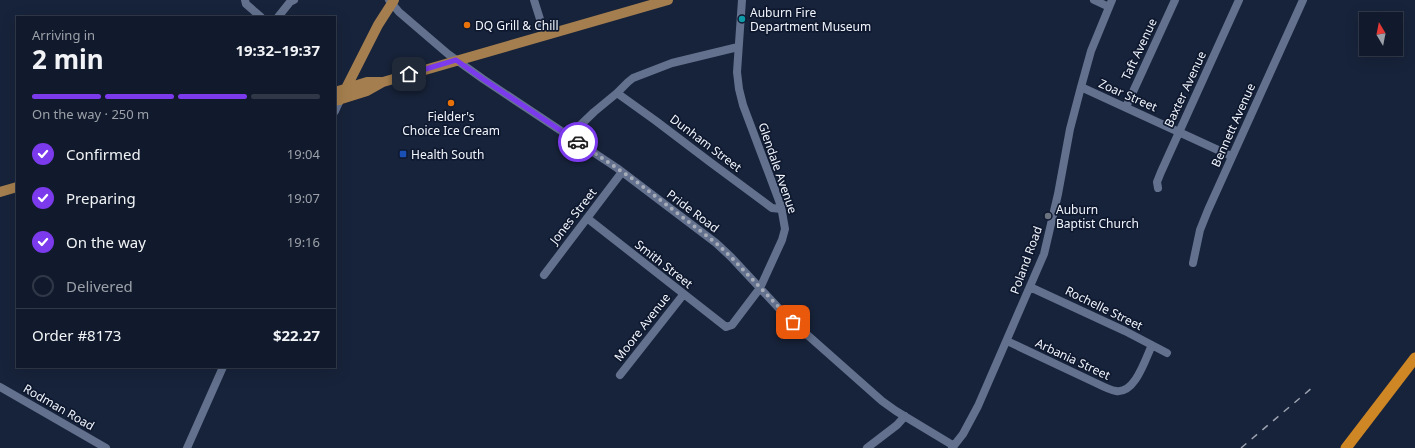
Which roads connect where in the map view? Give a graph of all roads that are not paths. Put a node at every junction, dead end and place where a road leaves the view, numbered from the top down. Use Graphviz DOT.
graph roads {
  1 [pos="245,0"];
  2 [pos="294,0"];
  3 [pos="534,0"];
  4 [pos="668,0"];
  5 [pos="742,0"];
  6 [pos="1094,0"];
  7 [pos="1175,0"];
  8 [pos="1239,0"];
  9 [pos="1303,0"];
  10 [pos="392,1"];
  11 [pos="1111,3"];
  12 [pos="260,16"];
  13 [pos="279,16"];
  14 [pos="545,35"];
  15 [pos="738,47"];
  16 [pos="456,60"];
  17 [pos="382,82"];
  18 [pos="1081,87"];
  19 [pos="346,88"];
  20 [pos="617,93"];
  21 [pos="337,98"];
  22 [pos="1126,107"];
  23 [pos="1179,131"];
  24 [pos="569,136"];
  25 [pos="1231,156"];
  26 [pos="622,172"];
  27 [pos="16,187"];
  28 [pos="1158,188"];
  29 [pos="0,192"];
  30 [pos="782,209"];
  31 [pos="587,218"];
  32 [pos="1193,263"];
  33 [pos="544,275"];
  34 [pos="1030,287"];
  35 [pos="760,288"];
  36 [pos="683,295"];
  37 [pos="726,327"];
  38 [pos="1006,340"];
  39 [pos="1152,346"];
  40 [pos="1167,353"];
  41 [pos="1415,358"];
  42 [pos="223,368"];
  43 [pos="620,375"];
  44 [pos="0,387"];
  45 [pos="904,416"];
  46 [pos="953,447"];
  47 [pos="106,448"];
  48 [pos="187,448"];
  49 [pos="867,448"];
  50 [pos="1346,448"];
  1 -- 12 [label="street"];
  2 -- 13 [label="street"];
  3 -- 14 [label="street"];
  4 -- 14 [label="main road"];
  5 -- 15 [label="street, Glendale Avenue"];
  6 -- 11 [label="street"];
  7 -- 22 [label="street, Taft Avenue"];
  8 -- 23 [label="street, Baxter Avenue"];
  9 -- 25 [label="street, Bennett Avenue"];
  10 -- 16 [label="street, Pride Road"];
  10 -- 19 [label="main road"];
  11 -- 18 [label="street, Poland Road"];
  14 -- 16 [label="main road"];
  15 -- 20 [label="street"];
  15 -- 30 [label="street, Glendale Avenue"];
  16 -- 17 [label="main road"];
  16 -- 24 [label="street, Pride Road"];
  17 -- 19 [label="main road"];
  17 -- 21 [label="main road"];
  18 -- 22 [label="street, Zoar Street"];
  18 -- 34 [label="street, Poland Road"];
  19 -- 21 [label="main road"];
  20 -- 24 [label="street"];
  20 -- 30 [label="street, Dunham Street"];
  22 -- 23 [label="street, Zoar Street"];
  23 -- 25 [label="street, Zoar Street"];
  23 -- 28 [label="street, Baxter Avenue"];
  24 -- 26 [label="street, Pride Road"];
  25 -- 32 [label="street, Bennett Avenue"];
  26 -- 31 [label="street, Jones Street"];
  26 -- 35 [label="street, Pride Road"];
  27 -- 29 [label="main road"];
  30 -- 35 [label="street, Glendale Avenue"];
  31 -- 33 [label="street, Jones Street"];
  31 -- 36 [label="street, Smith Street"];
  34 -- 38 [label="street, Poland Road"];
  34 -- 39 [label="street, Rochelle Street"];
  35 -- 37 [label="street, Glendale Avenue"];
  35 -- 45 [label="street, Pride Road"];
  36 -- 37 [label="street, Smith Street"];
  36 -- 43 [label="street, Moore Avenue"];
  38 -- 39 [label="street, Arbania Street"];
  38 -- 46 [label="street, Poland Road"];
  39 -- 40 [label="street, Rochelle Street"];
  41 -- 50 [label="highway"];
  42 -- 48 [label="street"];
  44 -- 47 [label="street, Rodman Road"];
  45 -- 46 [label="street, Pride Road"];
  45 -- 49 [label="street"];
}
